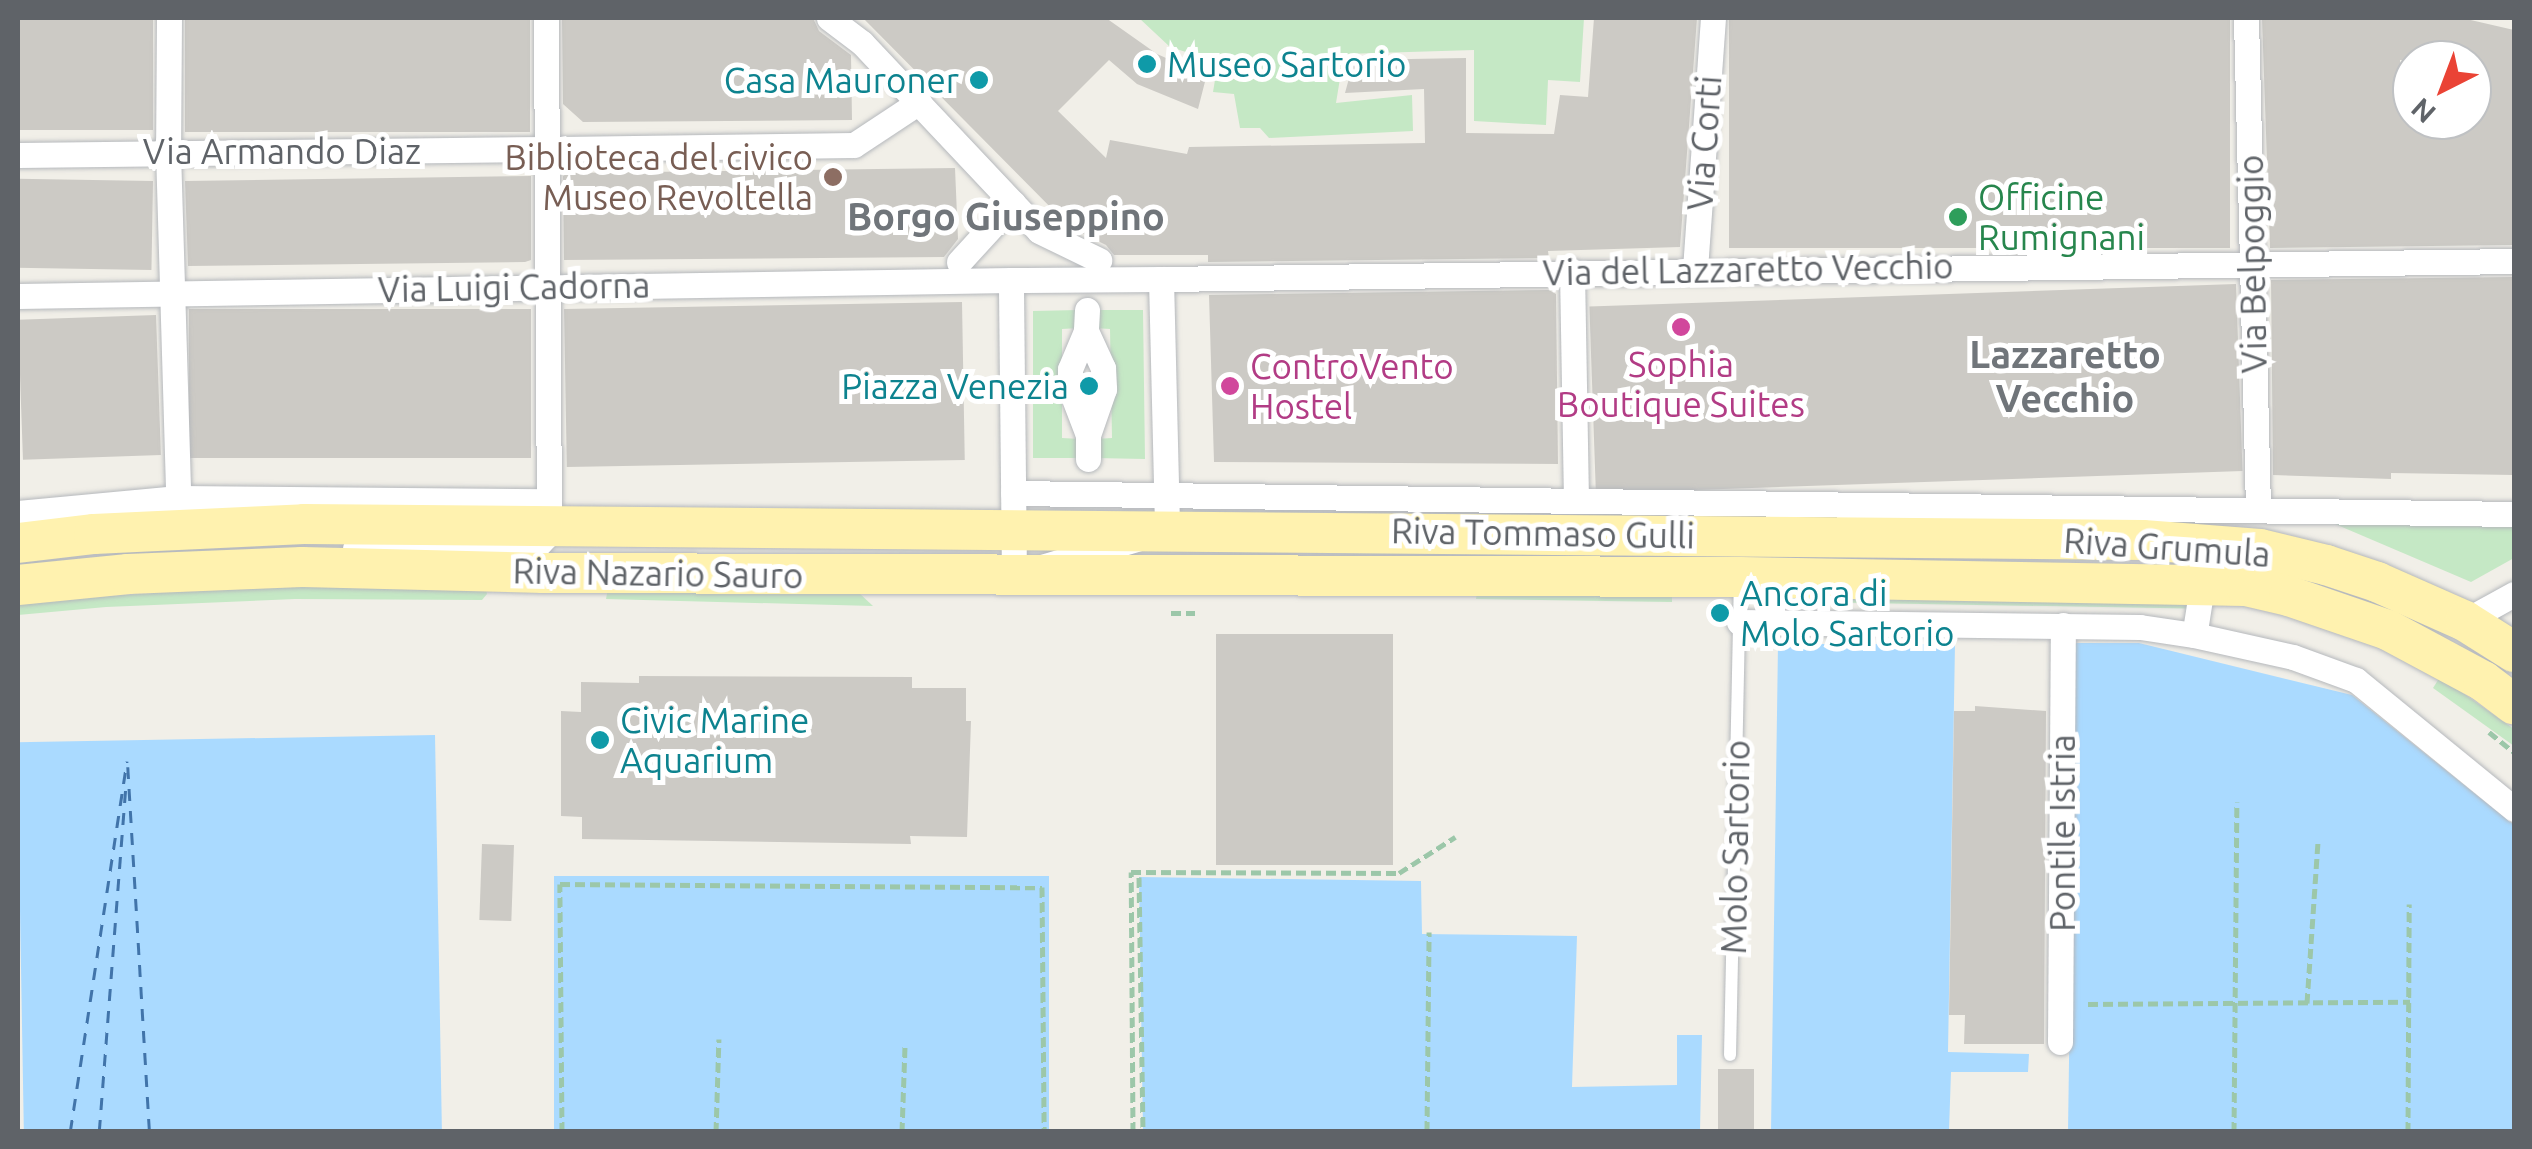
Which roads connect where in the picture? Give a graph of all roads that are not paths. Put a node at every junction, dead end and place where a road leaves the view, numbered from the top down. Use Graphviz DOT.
graph roads {
  1 [pos="169,18"];
  2 [pos="546,18"];
  3 [pos="829,18"];
  4 [pos="1713,18"];
  5 [pos="2246,18"];
  6 [pos="919,102"];
  7 [pos="554,149"];
  8 [pos="168,151"];
  9 [pos="18,155"];
  10 [pos="1014,203"];
  11 [pos="1089,260"];
  12 [pos="2514,260"];
  13 [pos="958,262"];
  14 [pos="2251,267"];
  15 [pos="1694,269"];
  16 [pos="1572,270"];
  17 [pos="1161,279"];
  18 [pos="1012,280"];
  19 [pos="548,286"];
  20 [pos="173,292"];
  21 [pos="18,296"];
  22 [pos="1086,321"];
  23 [pos="1088,447"];
  24 [pos="178,498"];
  25 [pos="1576,500"];
  26 [pos="2258,510"];
  27 [pos="1014,512"];
  28 [pos="18,513"];
  29 [pos="548,514"];
  30 [pos="1167,514"];
  31 [pos="2514,514"];
  32 [pos="1914,523"];
  33 [pos="18,544"];
  34 [pos="302,567"];
  35 [pos="1014,575"];
  36 [pos="1740,577"];
  37 [pos="1919,580"];
  38 [pos="18,585"];
  39 [pos="2514,594"];
  40 [pos="2200,598"];
  41 [pos="2465,621"];
  42 [pos="2064,625"];
  43 [pos="2388,630"];
  44 [pos="1739,631"];
  45 [pos="2194,635"];
  46 [pos="2514,652"];
  47 [pos="2514,683"];
  48 [pos="2514,704"];
  49 [pos="2514,809"];
  50 [pos="2060,1042"];
  51 [pos="1730,1055"];
  1 -- 8 [label="street"];
  2 -- 7 [label="street"];
  3 -- 6 [label="street"];
  4 -- 15 [label="street, Via Corti"];
  5 -- 14 [label="street, Via Belpoggio"];
  6 -- 7 [label="street, Via Armando Diaz"];
  6 -- 10 [label="street"];
  7 -- 8 [label="street, Via Armando Diaz"];
  7 -- 19 [label="street"];
  8 -- 9 [label="street, Via Armando Diaz"];
  8 -- 20 [label="street"];
  10 -- 11 [label="street"];
  10 -- 13 [label="street"];
  12 -- 14 [label="street, Via del Lazzaretto Vecchio"];
  14 -- 15 [label="street, Via del Lazzaretto Vecchio"];
  14 -- 26 [label="street, Via Belpoggio"];
  15 -- 16 [label="street, Via del Lazzaretto Vecchio"];
  16 -- 17 [label="street, Via del Lazzaretto Vecchio"];
  16 -- 25 [label="street"];
  17 -- 18 [label="street"];
  17 -- 30 [label="street"];
  18 -- 19 [label="street, Via Luigi Cadorna"];
  18 -- 27 [label="street"];
  19 -- 20 [label="street, Via Luigi Cadorna"];
  19 -- 29 [label="street"];
  20 -- 21 [label="street, Via Luigi Cadorna"];
  20 -- 24 [label="street"];
  22 -- 23 [label="street"];
  24 -- 28 [label="street, Riva Nazario Sauro"];
  24 -- 29 [label="street, Riva Nazario Sauro"];
  25 -- 30 [label="street, Riva Tommaso Gulli"];
  25 -- 32 [label="street, Riva Tommaso Gulli"];
  26 -- 31 [label="street, Riva Grumula"];
  26 -- 32 [label="street, Riva Grumula"];
  27 -- 29 [label="main road, Riva Nazario Sauro"];
  27 -- 30 [label="main road"];
  27 -- 35 [label="street"];
  29 -- 33 [label="main road, Riva Nazario Sauro"];
  29 -- 34 [label="street, Riva Nazario Sauro"];
  30 -- 32 [label="main road, Riva Tommaso Gulli"];
  30 -- 35 [label="street"];
  32 -- 41 [label="main road, Riva Grumula"];
  34 -- 35 [label="main road, Riva Nazario Sauro"];
  34 -- 38 [label="main road, Riva Nazario Sauro"];
  35 -- 36 [label="main road, Riva Tommaso Gulli"];
  36 -- 37 [label="main road, Riva Tommaso Gulli"];
  36 -- 44 [label="lane, Riva Tommaso Gulli"];
  37 -- 43 [label="main road, Riva Grumula"];
  39 -- 41 [label="street"];
  40 -- 45 [label="street"];
  41 -- 46 [label="main road, Riva Grumula"];
  42 -- 44 [label="street"];
  42 -- 45 [label="street"];
  42 -- 50 [label="street, Pontile Istria"];
  43 -- 47 [label="street"];
  43 -- 48 [label="main road, Riva Grumula"];
  44 -- 51 [label="lane, Molo Sartorio"];
  45 -- 49 [label="street"];
}
